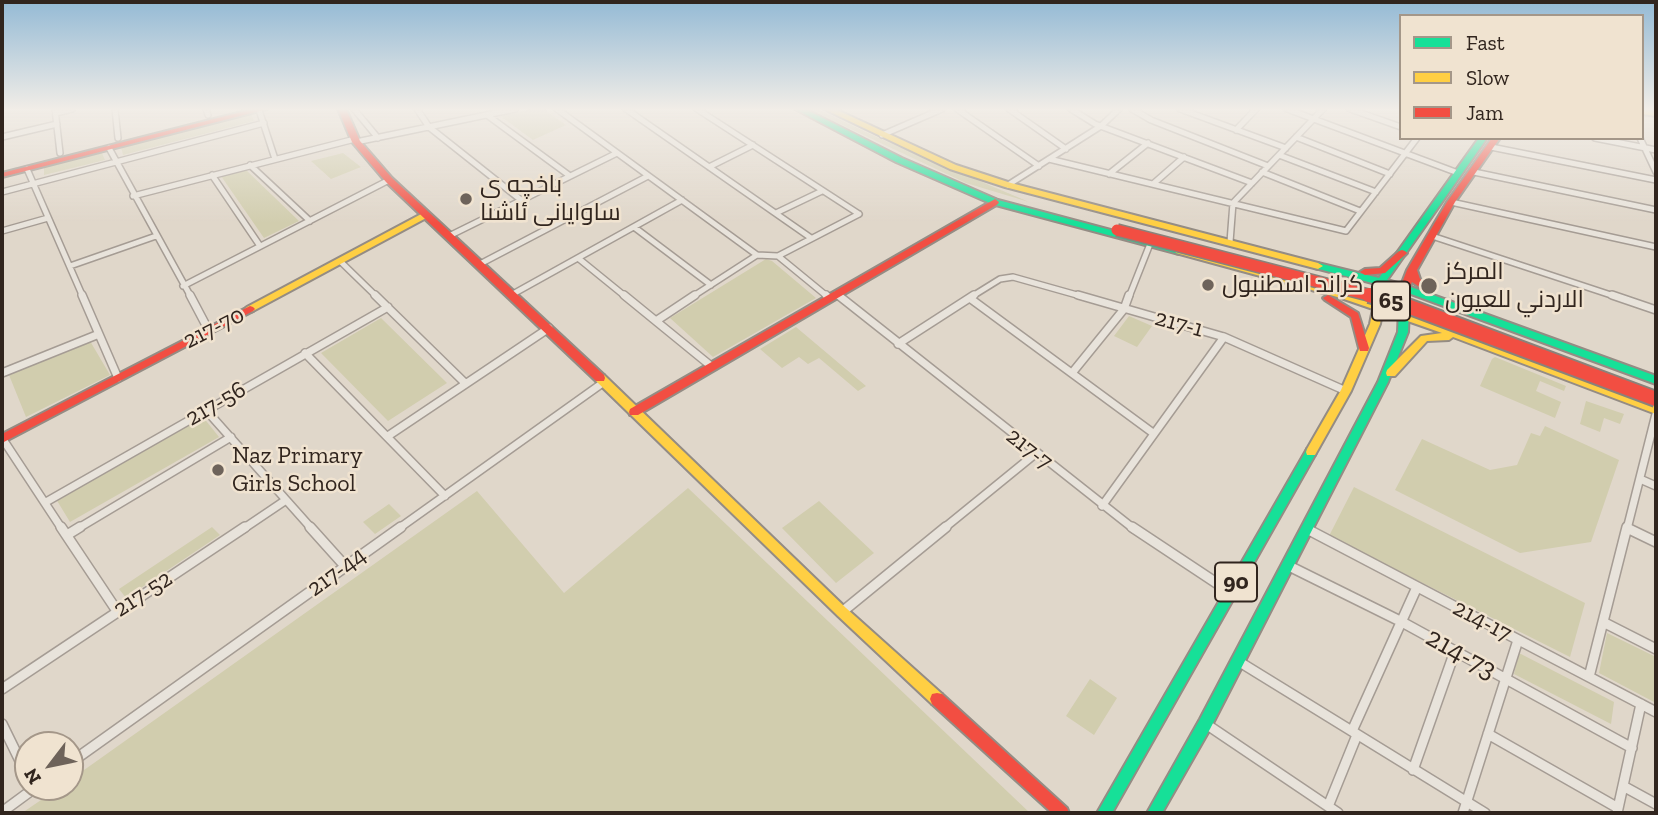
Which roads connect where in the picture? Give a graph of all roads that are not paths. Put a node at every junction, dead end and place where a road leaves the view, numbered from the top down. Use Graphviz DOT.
graph roads {
  1 [pos="59,147"];
  2 [pos="92,147"];
  3 [pos="100,147"];
  4 [pos="114,147"];
  5 [pos="164,147"];
  6 [pos="272,147"];
  7 [pos="325,147"];
  8 [pos="361,147"];
  9 [pos="454,147"];
  10 [pos="531,147"];
  11 [pos="609,147"];
  12 [pos="680,147"];
  13 [pos="749,147"];
  14 [pos="756,147"];
  15 [pos="876,147"];
  16 [pos="909,147"];
  17 [pos="1011,147"];
  18 [pos="1063,147"];
  19 [pos="1069,147"];
  20 [pos="1143,147"];
  21 [pos="1158,147"];
  22 [pos="1220,147"];
  23 [pos="1321,147"];
  24 [pos="1387,147"];
  25 [pos="1411,147"];
  26 [pos="1484,147"];
  27 [pos="1487,147"];
  28 [pos="1516,147"];
  29 [pos="1640,147"];
  30 [pos="1286,148"];
  31 [pos="1645,148"];
  32 [pos="1066,149"];
  33 [pos="1656,150"];
  34 [pos="60,153"];
  35 [pos="617,153"];
  36 [pos="1406,154"];
  37 [pos="1279,155"];
  38 [pos="1184,157"];
  39 [pos="275,159"];
  40 [pos="1049,159"];
  41 [pos="116,163"];
  42 [pos="250,165"];
  43 [pos="1038,166"];
  44 [pos="1268,166"];
  45 [pos="2,167"];
  46 [pos="709,167"];
  47 [pos="953,167"];
  48 [pos="27,169"];
  49 [pos="1262,172"];
  50 [pos="1474,172"];
  51 [pos="1656,172"];
  52 [pos="1458,173"];
  53 [pos="1109,174"];
  54 [pos="1390,174"];
  55 [pos="2,175"];
  56 [pos="212,175"];
  57 [pos="570,176"];
  58 [pos="648,176"];
  59 [pos="389,180"];
  60 [pos="1656,180"];
  61 [pos="947,182"];
  62 [pos="1252,183"];
  63 [pos="34,184"];
  64 [pos="1153,184"];
  65 [pos="1008,185"];
  66 [pos="822,191"];
  67 [pos="2,192"];
  68 [pos="1376,192"];
  69 [pos="133,196"];
  70 [pos="521,200"];
  71 [pos="682,200"];
  72 [pos="995,202"];
  73 [pos="1233,202"];
  74 [pos="1451,202"];
  75 [pos="1360,211"];
  76 [pos="1656,211"];
  77 [pos="776,213"];
  78 [pos="425,215"];
  79 [pos="48,218"];
  80 [pos="310,221"];
  81 [pos="1118,226"];
  82 [pos="634,227"];
  83 [pos="2,231"];
  84 [pos="156,236"];
  85 [pos="449,236"];
  86 [pos="1432,236"];
  87 [pos="811,238"];
  88 [pos="1230,242"];
  89 [pos="1150,244"];
  90 [pos="260,246"];
  91 [pos="1656,247"];
  92 [pos="1402,253"];
  93 [pos="757,255"];
  94 [pos="778,256"];
  95 [pos="578,258"];
  96 [pos="1209,261"];
  97 [pos="341,262"];
  98 [pos="1312,263"];
  99 [pos="480,264"];
  100 [pos="70,265"];
  101 [pos="1345,271"];
  102 [pos="1268,275"];
  103 [pos="1385,277"];
  104 [pos="1408,279"];
  105 [pos="711,285"];
  106 [pos="183,286"];
  107 [pos="513,294"];
  108 [pos="832,296"];
  109 [pos="971,299"];
  110 [pos="1457,305"];
  111 [pos="388,307"];
  112 [pos="1124,309"];
  113 [pos="1390,309"];
  114 [pos="1656,310"];
  115 [pos="656,321"];
  116 [pos="549,328"];
  117 [pos="209,331"];
  118 [pos="99,334"];
  119 [pos="1224,337"];
  120 [pos="1400,339"];
  121 [pos="1550,340"];
  122 [pos="1481,343"];
  123 [pos="898,344"];
  124 [pos="1364,348"];
  125 [pos="305,353"];
  126 [pos="711,366"];
  127 [pos="2,371"];
  128 [pos="1072,373"];
  129 [pos="118,378"];
  130 [pos="1656,380"];
  131 [pos="604,382"];
  132 [pos="1383,382"];
  133 [pos="465,383"];
  134 [pos="1346,391"];
  135 [pos="1656,391"];
  136 [pos="1656,399"];
  137 [pos="206,410"];
  138 [pos="634,412"];
  139 [pos="1656,412"];
  140 [pos="1153,433"];
  141 [pos="388,436"];
  142 [pos="231,437"];
  143 [pos="2,438"];
  144 [pos="1035,454"];
  145 [pos="1640,479"];
  146 [pos="1656,486"];
  147 [pos="445,496"];
  148 [pos="286,500"];
  149 [pos="46,502"];
  150 [pos="1102,506"];
  151 [pos="1627,528"];
  152 [pos="1307,529"];
  153 [pos="67,535"];
  154 [pos="1656,542"];
  155 [pos="1287,565"];
  156 [pos="345,566"];
  157 [pos="1417,587"];
  158 [pos="1230,592"];
  159 [pos="117,611"];
  160 [pos="842,612"];
  161 [pos="1402,622"];
  162 [pos="1603,622"];
  163 [pos="1518,640"];
  164 [pos="1656,649"];
  165 [pos="1455,651"];
  166 [pos="1236,660"];
  167 [pos="1589,677"];
  168 [pos="1506,679"];
  169 [pos="2,689"];
  170 [pos="1641,704"];
  171 [pos="1656,712"];
  172 [pos="2,724"];
  173 [pos="1205,724"];
  174 [pos="1354,733"];
  175 [pos="1488,734"];
  176 [pos="14,748"];
  177 [pos="1632,748"];
  178 [pos="84,753"];
  179 [pos="1413,770"];
  180 [pos="1623,786"];
  181 [pos="17,801"];
  182 [pos="1466,802"];
  183 [pos="1329,804"];
  184 [pos="1656,804"];
  185 [pos="1618,811"];
  186 [pos="2,812"];
  187 [pos="1062,813"];
  188 [pos="1104,813"];
  189 [pos="1154,813"];
  190 [pos="1338,813"];
  191 [pos="1463,813"];
  192 [pos="1485,813"];
  1 -- 34 [label="street"];
  2 -- 34 [label="main road"];
  3 -- 48 [label="main road"];
  4 -- 41 [label="street"];
  5 -- 41 [label="street"];
  6 -- 39 [label="street"];
  7 -- 39 [label="street"];
  8 -- 59 [label="main road"];
  9 -- 70 [label="street"];
  10 -- 57 [label="street"];
  11 -- 35 [label="street"];
  12 -- 46 [label="street"];
  13 -- 46 [label="street"];
  14 -- 66 [label="street"];
  15 -- 61 [label="main road, 65"];
  16 -- 47 [label="main road, 65"];
  17 -- 43 [label="street"];
  18 -- 32 [label="street"];
  19 -- 32 [label="street"];
  20 -- 53 [label="street"];
  21 -- 38 [label="street"];
  22 -- 44 [label="street"];
  23 -- 54 [label="street"];
  24 -- 36 [label="street"];
  25 -- 36 [label="street"];
  26 -- 52 [label="main road"];
  27 -- 50 [label="main road"];
  28 -- 60 [label="street"];
  29 -- 31 [label="street"];
  30 -- 37 [label="street"];
  31 -- 33 [label="street"];
  31 -- 51 [label="street"];
  32 -- 40 [label="street"];
  34 -- 45 [label="main road"];
  35 -- 57 [label="street"];
  35 -- 58 [label="street"];
  36 -- 52 [label="street"];
  36 -- 54 [label="street"];
  37 -- 44 [label="street"];
  37 -- 68 [label="street"];
  38 -- 62 [label="street"];
  38 -- 64 [label="street"];
  39 -- 42 [label="street"];
  40 -- 43 [label="street"];
  40 -- 53 [label="street"];
  41 -- 63 [label="street"];
  41 -- 69 [label="street"];
  42 -- 56 [label="street"];
  42 -- 80 [label="street"];
  43 -- 65 [label="street"];
  44 -- 49 [label="street"];
  46 -- 77 [label="street"];
  47 -- 65 [label="main road, 65"];
  47 -- 81 [label="main road, 65"];
  48 -- 55 [label="main road"];
  48 -- 63 [label="street"];
  49 -- 62 [label="street"];
  49 -- 75 [label="street"];
  50 -- 74 [label="main road"];
  50 -- 76 [label="street"];
  52 -- 92 [label="main road"];
  53 -- 64 [label="street"];
  54 -- 68 [label="street"];
  56 -- 69 [label="street"];
  56 -- 90 [label="street"];
  57 -- 70 [label="street"];
  58 -- 71 [label="street"];
  58 -- 99 [label="street"];
  59 -- 78 [label="main road"];
  59 -- 80 [label="street"];
  61 -- 72 [label="main road, 65"];
  61 -- 81 [label="main road, 65"];
  62 -- 73 [label="street"];
  63 -- 67 [label="street"];
  63 -- 79 [label="street"];
  64 -- 73 [label="street"];
  65 -- 88 [label="main road, 65"];
  66 -- 77 [label="street"];
  66 -- 87 [label="street"];
  68 -- 75 [label="street"];
  69 -- 84 [label="street"];
  70 -- 85 [label="street"];
  71 -- 82 [label="street"];
  71 -- 93 [label="street"];
  72 -- 89 [label="main road, 65"];
  72 -- 108 [label="main road"];
  73 -- 75 [label="street"];
  73 -- 88 [label="street"];
  74 -- 86 [label="main road"];
  74 -- 91 [label="street"];
  77 -- 87 [label="street"];
  78 -- 85 [label="main road"];
  78 -- 97 [label="main road, 217-70"];
  79 -- 83 [label="street"];
  79 -- 100 [label="street"];
  80 -- 90 [label="street"];
  81 -- 135 [label="main road, 65"];
  81 -- 136 [label="main road, 65, bridge"];
  82 -- 95 [label="street"];
  82 -- 105 [label="street"];
  84 -- 100 [label="street"];
  84 -- 106 [label="street"];
  85 -- 99 [label="main road"];
  86 -- 104 [label="main road"];
  86 -- 114 [label="street"];
  87 -- 94 [label="street"];
  88 -- 98 [label="main road, 65"];
  89 -- 96 [label="main road, 65"];
  89 -- 112 [label="street"];
  90 -- 106 [label="street"];
  92 -- 101 [label="main road"];
  92 -- 103 [label="main road"];
  93 -- 94 [label="street"];
  93 -- 105 [label="street"];
  94 -- 108 [label="street, 217-7"];
  95 -- 107 [label="street"];
  95 -- 115 [label="street"];
  96 -- 102 [label="main road, 65"];
  96 -- 124 [label="main road"];
  97 -- 111 [label="street"];
  97 -- 117 [label="main road, 217-70"];
  98 -- 101 [label="main road, 65"];
  98 -- 102 [label="main road"];
  98 -- 113 [label="main road"];
  99 -- 107 [label="main road"];
  100 -- 118 [label="street"];
  101 -- 103 [label="main road, 65"];
  102 -- 113 [label="main road, 65"];
  103 -- 104 [label="main road, 65"];
  103 -- 113 [label="main road, 90"];
  104 -- 110 [label="main road, 65"];
  104 -- 113 [label="main road, 90"];
  104 -- 121 [label="main road"];
  105 -- 115 [label="street"];
  106 -- 117 [label="street"];
  107 -- 116 [label="main road"];
  108 -- 123 [label="street, 217-7"];
  108 -- 126 [label="main road"];
  109 -- 112 [label="street, 217-1"];
  109 -- 123 [label="street"];
  109 -- 128 [label="street"];
  110 -- 113 [label="main road"];
  110 -- 121 [label="main road, 65"];
  111 -- 125 [label="street, 217-56"];
  111 -- 133 [label="street"];
  112 -- 119 [label="street, 217-1"];
  112 -- 128 [label="street"];
  113 -- 120 [label="main road, 90"];
  113 -- 120 [label="main road"];
  113 -- 122 [label="main road, 65"];
  113 -- 124 [label="main road, 90"];
  115 -- 126 [label="street"];
  116 -- 131 [label="main road"];
  116 -- 133 [label="street"];
  117 -- 129 [label="main road, 217-70"];
  118 -- 127 [label="street"];
  118 -- 129 [label="street"];
  119 -- 134 [label="street, 217-1"];
  119 -- 140 [label="street"];
  120 -- 132 [label="main road, 90"];
  121 -- 122 [label="main road"];
  121 -- 130 [label="main road, 65"];
  122 -- 132 [label="main road"];
  122 -- 139 [label="main road, 65"];
  123 -- 144 [label="street, 217-7"];
  124 -- 134 [label="main road, 90"];
  125 -- 137 [label="street, 217-56"];
  125 -- 141 [label="street"];
  126 -- 138 [label="main road"];
  128 -- 140 [label="street"];
  129 -- 143 [label="main road, 217-70"];
  131 -- 138 [label="main road"];
  131 -- 147 [label="street, 217-44"];
  132 -- 152 [label="main road, 90"];
  133 -- 141 [label="street"];
  134 -- 158 [label="main road, 90"];
  137 -- 142 [label="street"];
  137 -- 149 [label="street, 217-56"];
  138 -- 160 [label="main road"];
  139 -- 145 [label="street"];
  140 -- 150 [label="street"];
  141 -- 147 [label="street"];
  142 -- 148 [label="street"];
  142 -- 153 [label="street"];
  143 -- 149 [label="street"];
  144 -- 150 [label="street, 217-7"];
  144 -- 160 [label="street"];
  145 -- 146 [label="street"];
  145 -- 151 [label="street"];
  147 -- 156 [label="street, 217-44"];
  148 -- 156 [label="street"];
  148 -- 159 [label="street, 217-52"];
  149 -- 153 [label="street"];
  150 -- 158 [label="street, 217-7"];
  151 -- 154 [label="street"];
  151 -- 162 [label="street"];
  152 -- 155 [label="main road, 90"];
  152 -- 157 [label="street, 214-17"];
  153 -- 159 [label="street"];
  155 -- 161 [label="street, 214-73"];
  155 -- 166 [label="main road, 90"];
  156 -- 178 [label="street, 217-44"];
  157 -- 161 [label="street"];
  157 -- 163 [label="street, 214-17"];
  158 -- 188 [label="main road, 90"];
  159 -- 169 [label="street, 217-52"];
  160 -- 187 [label="main road"];
  161 -- 165 [label="street, 214-73"];
  161 -- 174 [label="street"];
  162 -- 164 [label="street"];
  162 -- 167 [label="street"];
  163 -- 167 [label="street, 214-17"];
  163 -- 168 [label="street"];
  165 -- 168 [label="street, 214-73"];
  165 -- 179 [label="street"];
  166 -- 173 [label="main road, 90"];
  166 -- 174 [label="street"];
  167 -- 170 [label="street, 214-17"];
  168 -- 175 [label="street"];
  168 -- 177 [label="street, 214-73"];
  170 -- 171 [label="street, 214-17"];
  170 -- 177 [label="street"];
  172 -- 176 [label="street"];
  173 -- 183 [label="street"];
  173 -- 189 [label="main road, 90"];
  174 -- 179 [label="street"];
  174 -- 183 [label="street"];
  175 -- 182 [label="street"];
  175 -- 185 [label="street"];
  177 -- 180 [label="street"];
  179 -- 182 [label="street"];
  180 -- 184 [label="street"];
  180 -- 185 [label="street"];
  181 -- 186 [label="street"];
  182 -- 191 [label="street"];
  182 -- 192 [label="street"];
  183 -- 190 [label="street"];
}
